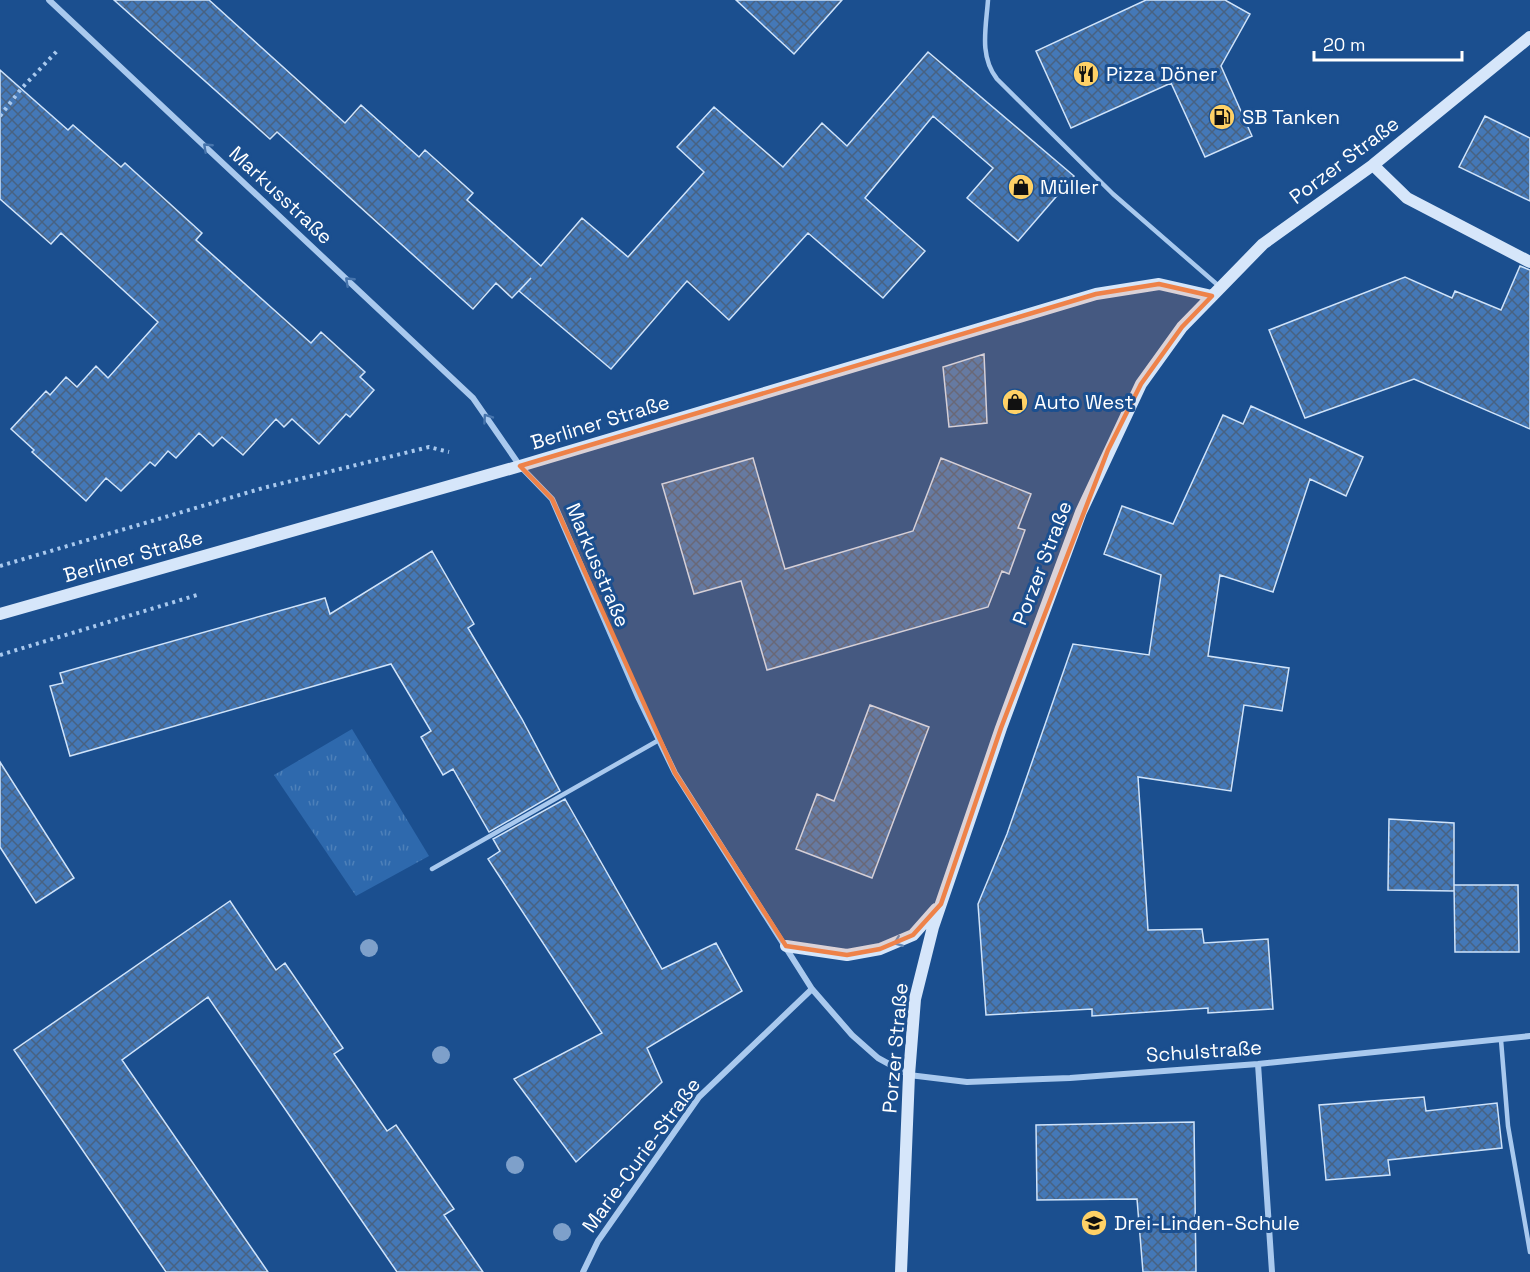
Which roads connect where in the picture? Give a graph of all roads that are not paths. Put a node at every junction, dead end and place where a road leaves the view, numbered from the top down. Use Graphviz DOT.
graph roads {
  1 [pos="49,0"];
  2 [pos="988,0"];
  3 [pos="1530,37"];
  4 [pos="1373,165"];
  5 [pos="1530,262"];
  6 [pos="1216,291"];
  7 [pos="520,466"];
  8 [pos="0,614"];
  9 [pos="659,740"];
  10 [pos="432,868"];
  11 [pos="941,904"];
  12 [pos="786,946"];
  13 [pos="812,989"];
  14 [pos="1530,1036"];
  15 [pos="1501,1040"];
  16 [pos="1258,1064"];
  17 [pos="909,1075"];
  18 [pos="1530,1251"];
  19 [pos="583,1272"];
  20 [pos="901,1272"];
  21 [pos="1272,1272"];
  7 -- 1 [label="street, Markusstraße, one-way"];
  2 -- 6 [label="lane"];
  3 -- 4 [label="main road, Porzer Straße"];
  4 -- 5 [label="main road"];
  4 -- 6 [label="main road, Porzer Straße"];
  6 -- 7 [label="main road, Berliner Straße"];
  6 -- 11 [label="main road, Porzer Straße"];
  7 -- 8 [label="main road, Berliner Straße"];
  7 -- 9 [label="street, Markusstraße"];
  9 -- 10 [label="lane"];
  9 -- 12 [label="street, Markusstraße"];
  11 -- 12 [label="main road, one-way"];
  11 -- 17 [label="main road, Porzer Straße"];
  12 -- 13 [label="street, Markusstraße"];
  13 -- 17 [label="street, Markusstraße"];
  13 -- 19 [label="street, Marie-Curie-Straße"];
  14 -- 15 [label="street, Schulstraße"];
  15 -- 16 [label="street, Schulstraße"];
  15 -- 18 [label="lane"];
  16 -- 17 [label="street, Schulstraße"];
  16 -- 21 [label="street"];
  17 -- 20 [label="main road, Porzer Straße"];
}
